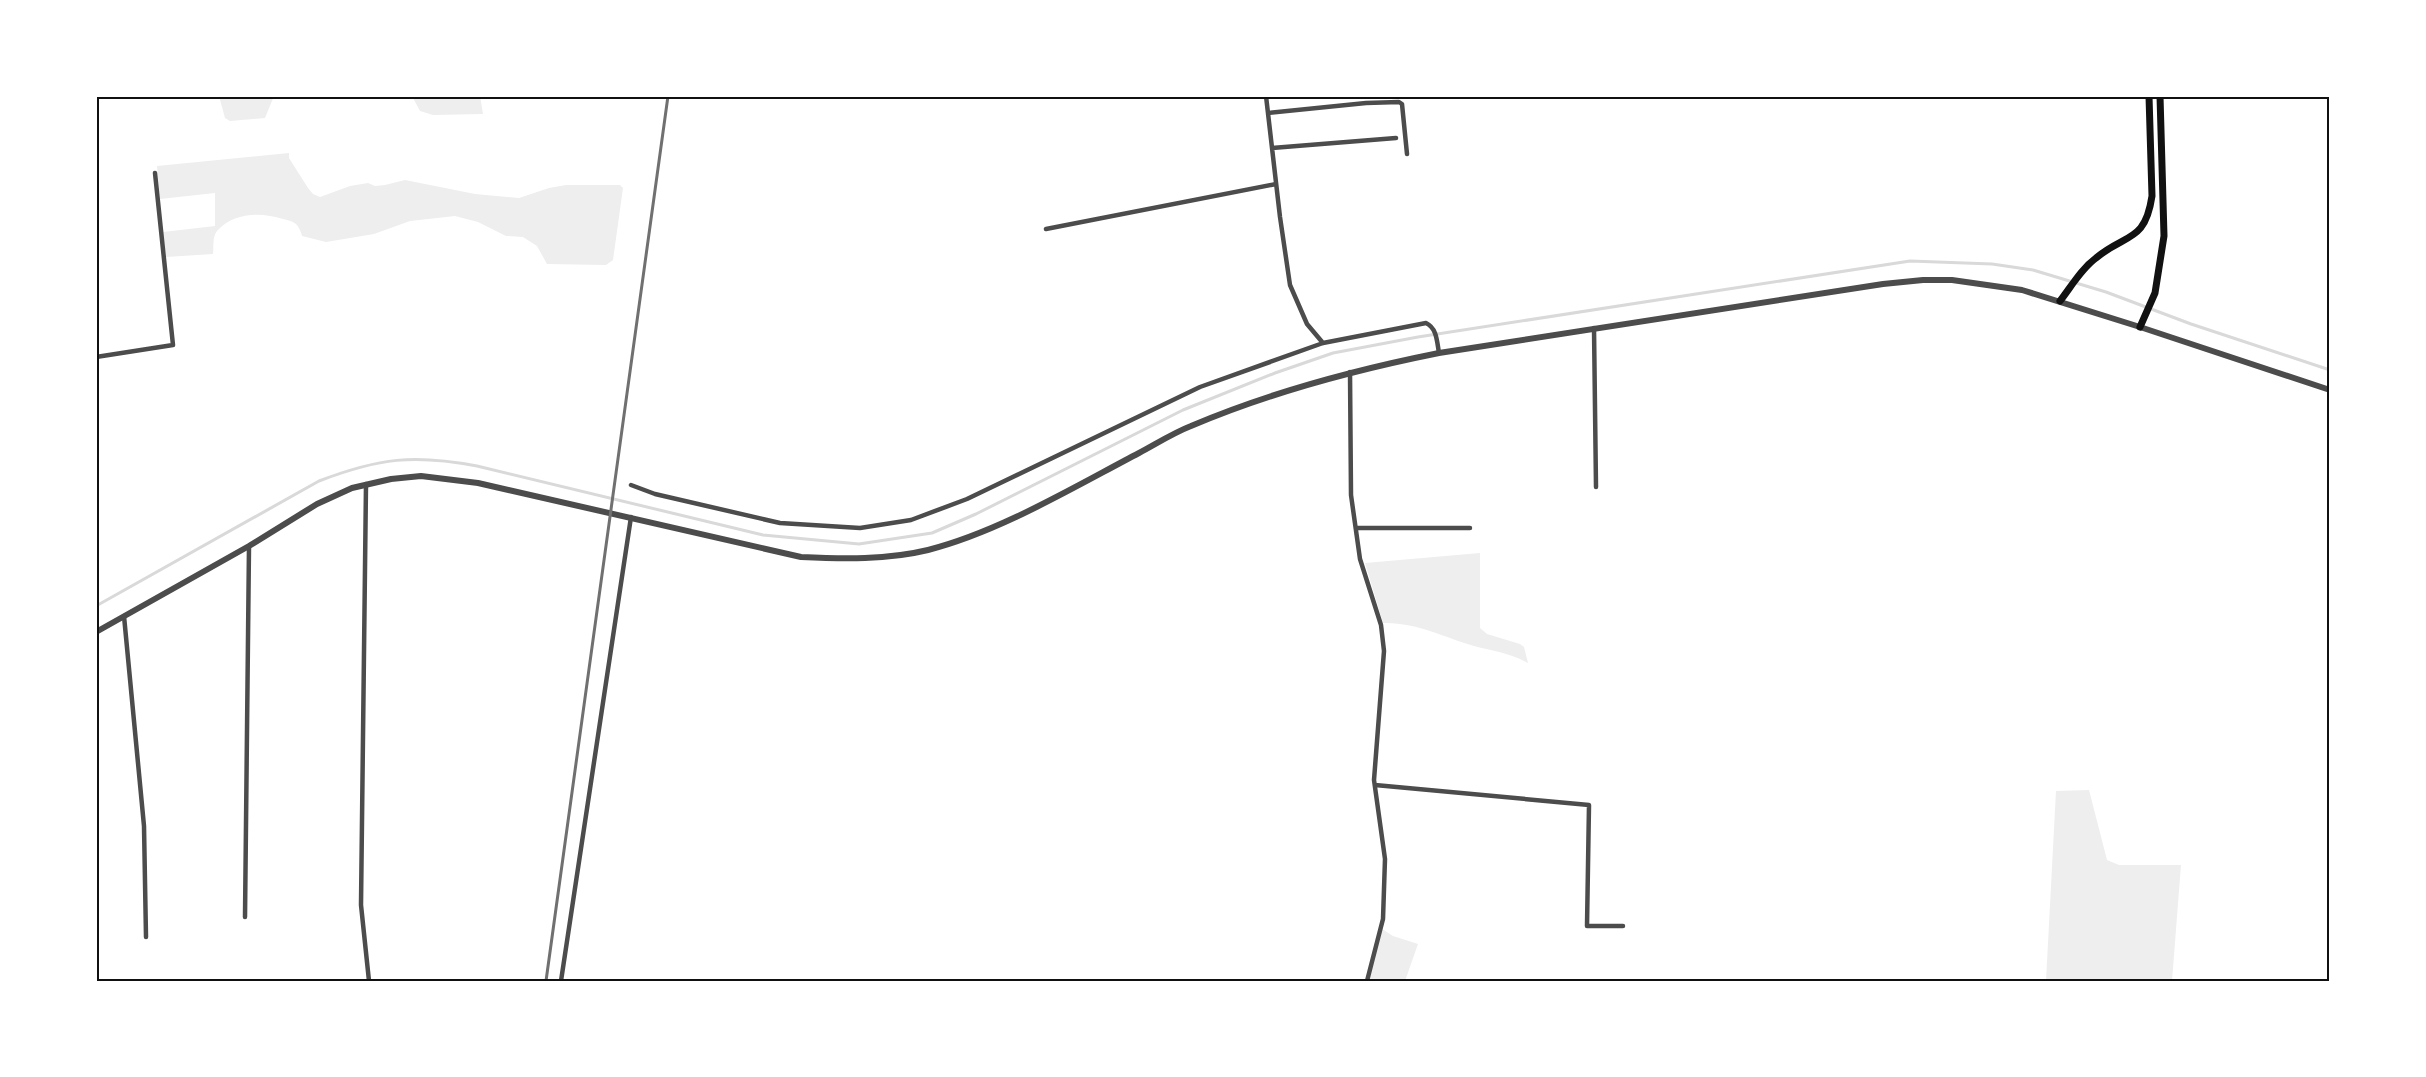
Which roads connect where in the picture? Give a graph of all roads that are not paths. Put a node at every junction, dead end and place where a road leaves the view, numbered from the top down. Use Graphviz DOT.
graph roads {
  1 [pos="1266,96"];
  2 [pos="2149,96"];
  3 [pos="2160,96"];
  4 [pos="1268,113"];
  5 [pos="1396,138"];
  6 [pos="1272,148"];
  7 [pos="1407,154"];
  8 [pos="155,173"];
  9 [pos="1276,184"];
  10 [pos="1046,229"];
  11 [pos="2060,301"];
  12 [pos="2140,327"];
  13 [pos="1594,328"];
  14 [pos="1323,343"];
  15 [pos="1439,353"];
  16 [pos="96,357"];
  17 [pos="1350,372"];
  18 [pos="2330,390"];
  19 [pos="366,484"];
  20 [pos="631,485"];
  21 [pos="1596,487"];
  22 [pos="632,517"];
  23 [pos="1356,528"];
  24 [pos="1470,528"];
  25 [pos="249,546"];
  26 [pos="124,616"];
  27 [pos="96,632"];
  28 [pos="1375,785"];
  29 [pos="245,917"];
  30 [pos="1623,926"];
  31 [pos="146,937"];
  32 [pos="369,981"];
  33 [pos="561,981"];
  34 [pos="1367,981"];
  1 -- 4 [label="street"];
  2 -- 11 [label="main road"];
  3 -- 12 [label="main road"];
  4 -- 6 [label="street"];
  4 -- 7 [label="street"];
  5 -- 6 [label="street"];
  6 -- 9 [label="street"];
  8 -- 16 [label="street"];
  9 -- 10 [label="street"];
  9 -- 14 [label="street"];
  11 -- 12 [label="street"];
  11 -- 13 [label="street"];
  12 -- 18 [label="street"];
  13 -- 15 [label="street"];
  13 -- 21 [label="street"];
  14 -- 15 [label="street"];
  14 -- 20 [label="street"];
  15 -- 17 [label="street"];
  17 -- 22 [label="street"];
  17 -- 23 [label="street"];
  19 -- 22 [label="street"];
  19 -- 25 [label="street"];
  19 -- 32 [label="street"];
  22 -- 33 [label="street"];
  23 -- 24 [label="street"];
  23 -- 28 [label="street"];
  25 -- 26 [label="street"];
  25 -- 29 [label="street"];
  26 -- 27 [label="street"];
  26 -- 31 [label="street"];
  28 -- 30 [label="street"];
  28 -- 34 [label="street"];
}
